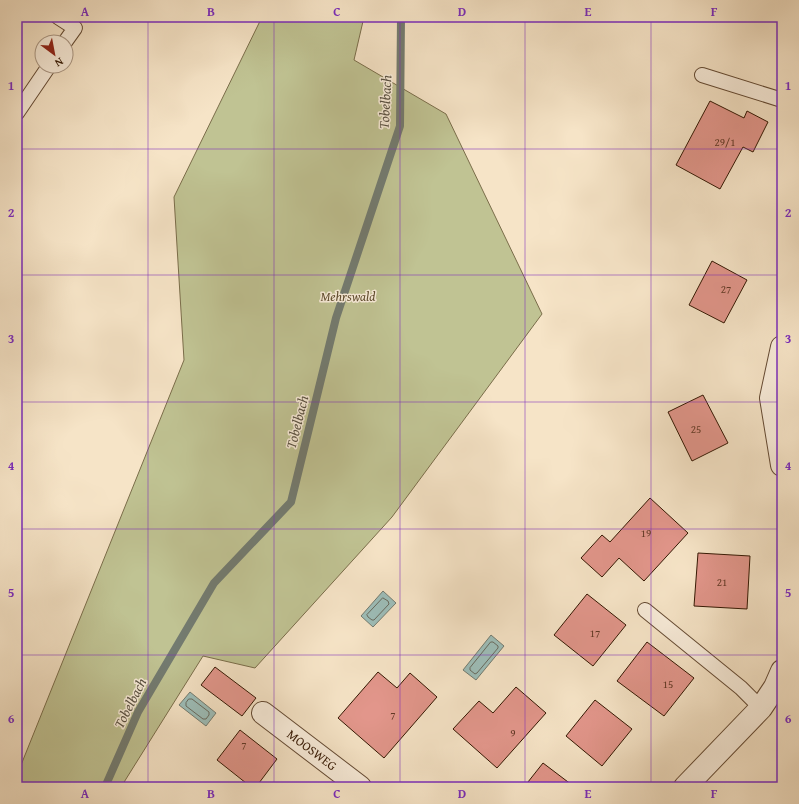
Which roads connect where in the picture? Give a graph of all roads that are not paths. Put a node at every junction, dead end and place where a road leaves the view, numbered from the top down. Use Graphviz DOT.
graph roads {
  1 [pos="58,17"];
  2 [pos="71,34"];
  3 [pos="44,74"];
  4 [pos="702,75"];
  5 [pos="782,100"];
  6 [pos="17,113"];
  7 [pos="782,347"];
  8 [pos="782,465"];
  9 [pos="645,610"];
  10 [pos="782,671"];
  11 [pos="761,708"];
  12 [pos="263,713"];
  13 [pos="360,787"];
  14 [pos="685,787"];
  1 -- 2 [label="lane"];
  3 -- 6 [label="lane"];
  4 -- 5 [label="lane"];
  7 -- 8 [label="street"];
  9 -- 11 [label="lane"];
  10 -- 11 [label="street"];
  11 -- 14 [label="street"];
  12 -- 13 [label="street, MOOSWEG"];
}
